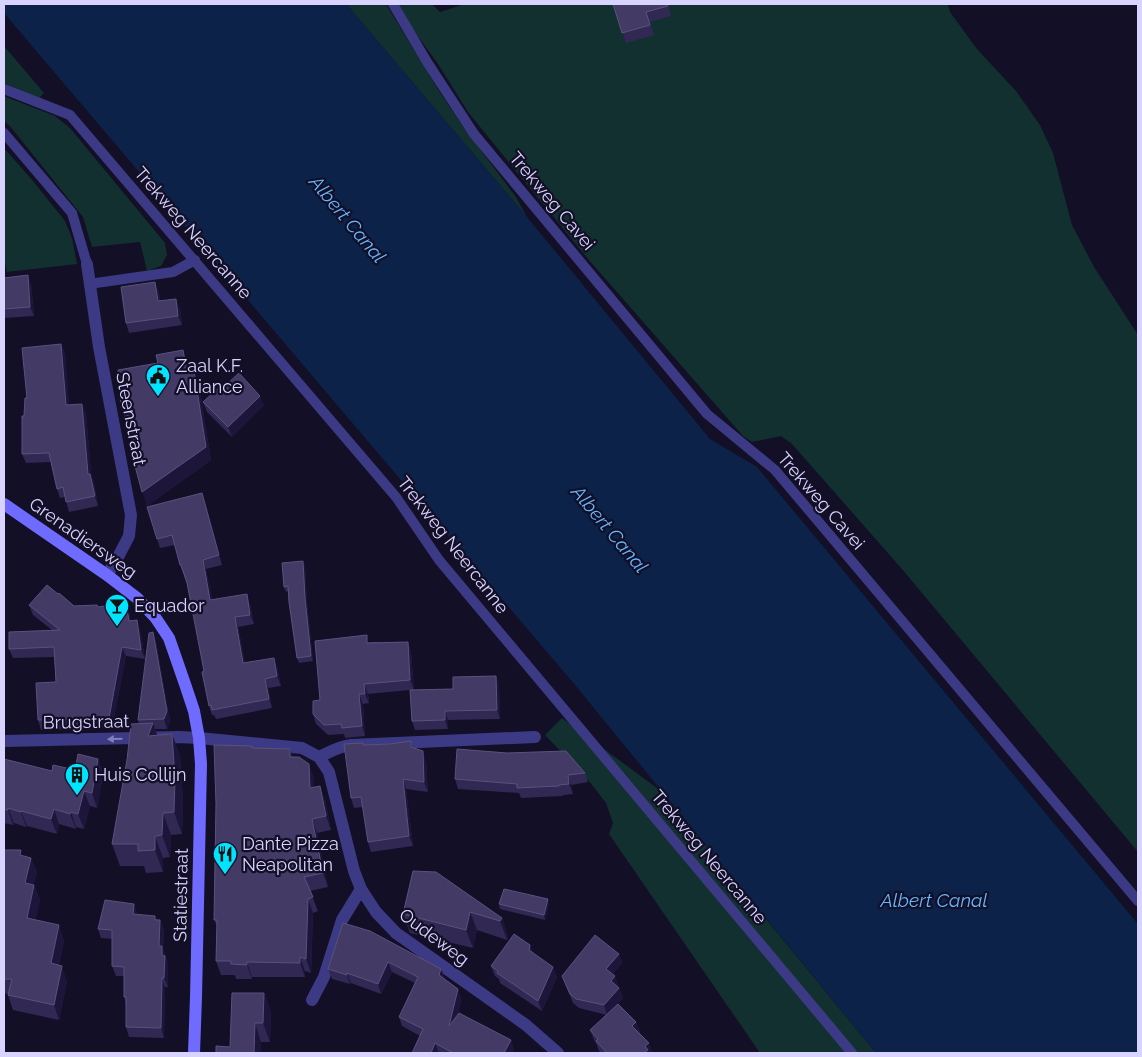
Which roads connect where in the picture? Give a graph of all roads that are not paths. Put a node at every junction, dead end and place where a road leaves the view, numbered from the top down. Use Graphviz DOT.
graph roads {
  1 [pos="393,4"];
  2 [pos="4,89"];
  3 [pos="4,133"];
  4 [pos="195,260"];
  5 [pos="86,264"];
  6 [pos="89,284"];
  7 [pos="4,504"];
  8 [pos="107,575"];
  9 [pos="535,737"];
  10 [pos="199,738"];
  11 [pos="4,741"];
  12 [pos="319,757"];
  13 [pos="361,889"];
  14 [pos="1138,901"];
  15 [pos="312,1000"];
  16 [pos="194,1053"];
  17 [pos="558,1053"];
  18 [pos="852,1053"];
  1 -- 14 [label="lane, Trekweg Cavei"];
  2 -- 4 [label="lane, Trekweg Neercanne"];
  3 -- 5 [label="lane"];
  4 -- 6 [label="lane"];
  4 -- 18 [label="lane, Trekweg Neercanne"];
  5 -- 6 [label="street, Steenstraat"];
  6 -- 8 [label="street, Steenstraat"];
  7 -- 8 [label="main road, Grenadiersweg"];
  8 -- 10 [label="main road, Grenadiersweg"];
  9 -- 12 [label="street"];
  10 -- 11 [label="street, Brugstraat, one-way"];
  10 -- 12 [label="street"];
  10 -- 16 [label="main road, Statiestraat"];
  12 -- 13 [label="street, Oudeweg"];
  13 -- 15 [label="street"];
  13 -- 17 [label="street, Oudeweg"];
}
